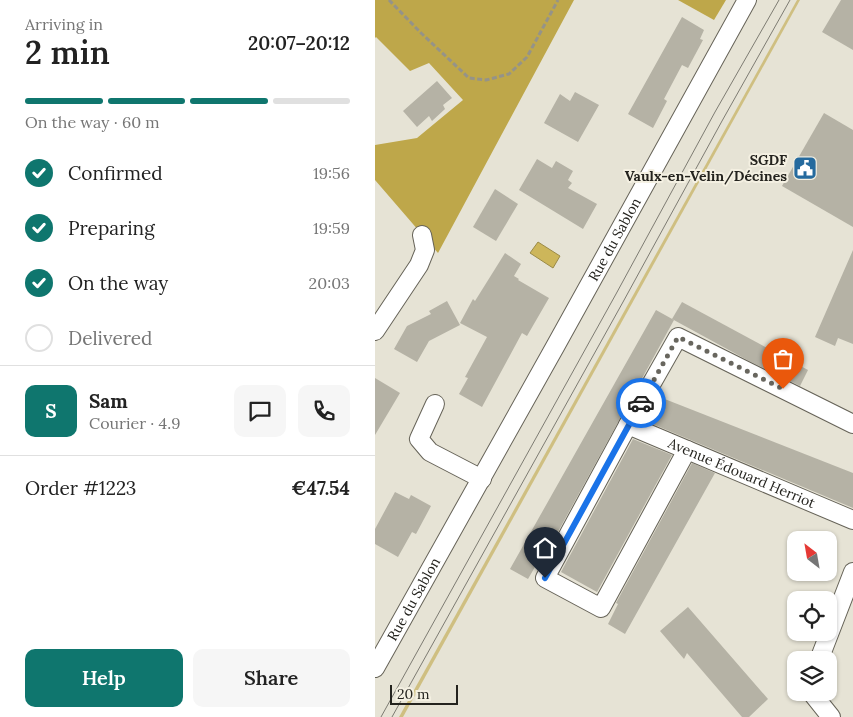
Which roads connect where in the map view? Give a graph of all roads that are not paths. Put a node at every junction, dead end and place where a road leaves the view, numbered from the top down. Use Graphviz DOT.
graph roads {
  1 [pos="747,0"];
  2 [pos="422,235"];
  3 [pos="375,331"];
  4 [pos="435,404"];
  5 [pos="853,424"];
  6 [pos="628,425"];
  7 [pos="687,450"];
  8 [pos="481,479"];
  9 [pos="853,520"];
  10 [pos="853,572"];
  11 [pos="822,651"];
  12 [pos="375,668"];
  13 [pos="818,701"];
  14 [pos="831,717"];
  1 -- 8 [label="street, Rue du Sablon"];
  2 -- 3 [label="street"];
  4 -- 8 [label="street"];
  5 -- 6 [label="street"];
  6 -- 7 [label="street, Avenue Édouard Herriot"];
  6 -- 7 [label="street"];
  7 -- 9 [label="street, Avenue Édouard Herriot"];
  8 -- 12 [label="street, Rue du Sablon"];
  10 -- 11 [label="street"];
  13 -- 14 [label="street"];
}
